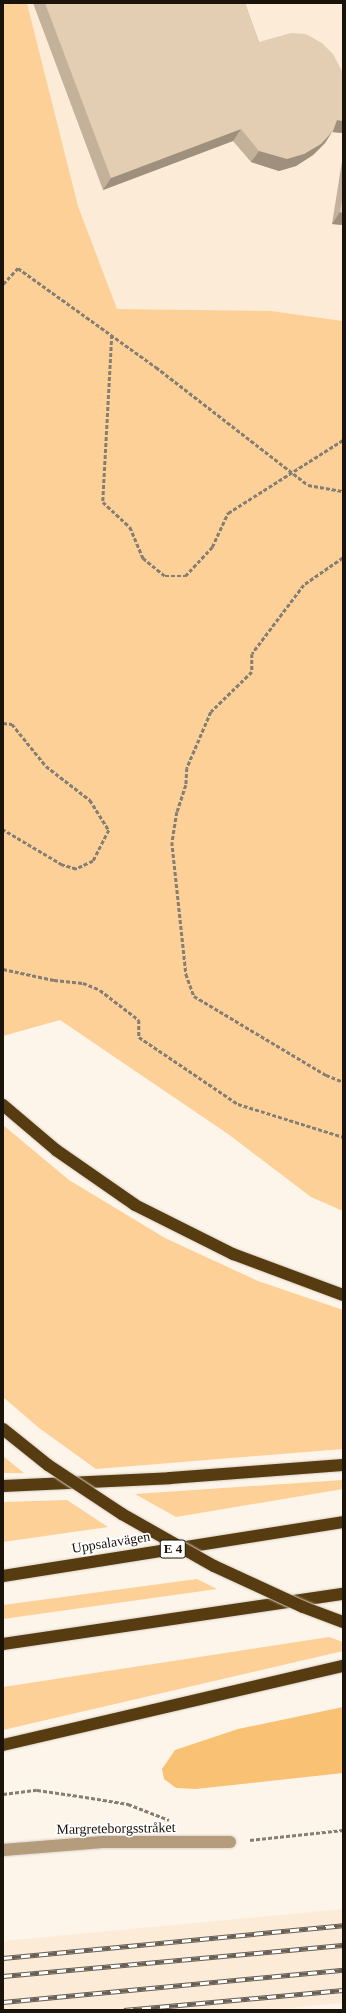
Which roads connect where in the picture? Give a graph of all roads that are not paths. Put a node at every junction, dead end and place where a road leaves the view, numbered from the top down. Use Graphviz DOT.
graph roads {
  1 [pos="3,1105"];
  2 [pos="343,1295"];
  3 [pos="3,1429"];
  4 [pos="343,1465"];
  5 [pos="3,1486"];
  6 [pos="343,1522"];
  7 [pos="3,1576"];
  8 [pos="343,1594"];
  9 [pos="343,1622"];
  10 [pos="3,1644"];
  11 [pos="343,1666"];
  12 [pos="3,1745"];
  13 [pos="230,1842"];
  14 [pos="3,1850"];
  1 -- 2 [label="highway"];
  3 -- 9 [label="highway, bridge"];
  4 -- 5 [label="highway"];
  6 -- 7 [label="highway, Uppsalavägen / E 4"];
  8 -- 10 [label="highway"];
  11 -- 12 [label="highway"];
  13 -- 14 [label="street, Margreteborgsstråket"];
}
